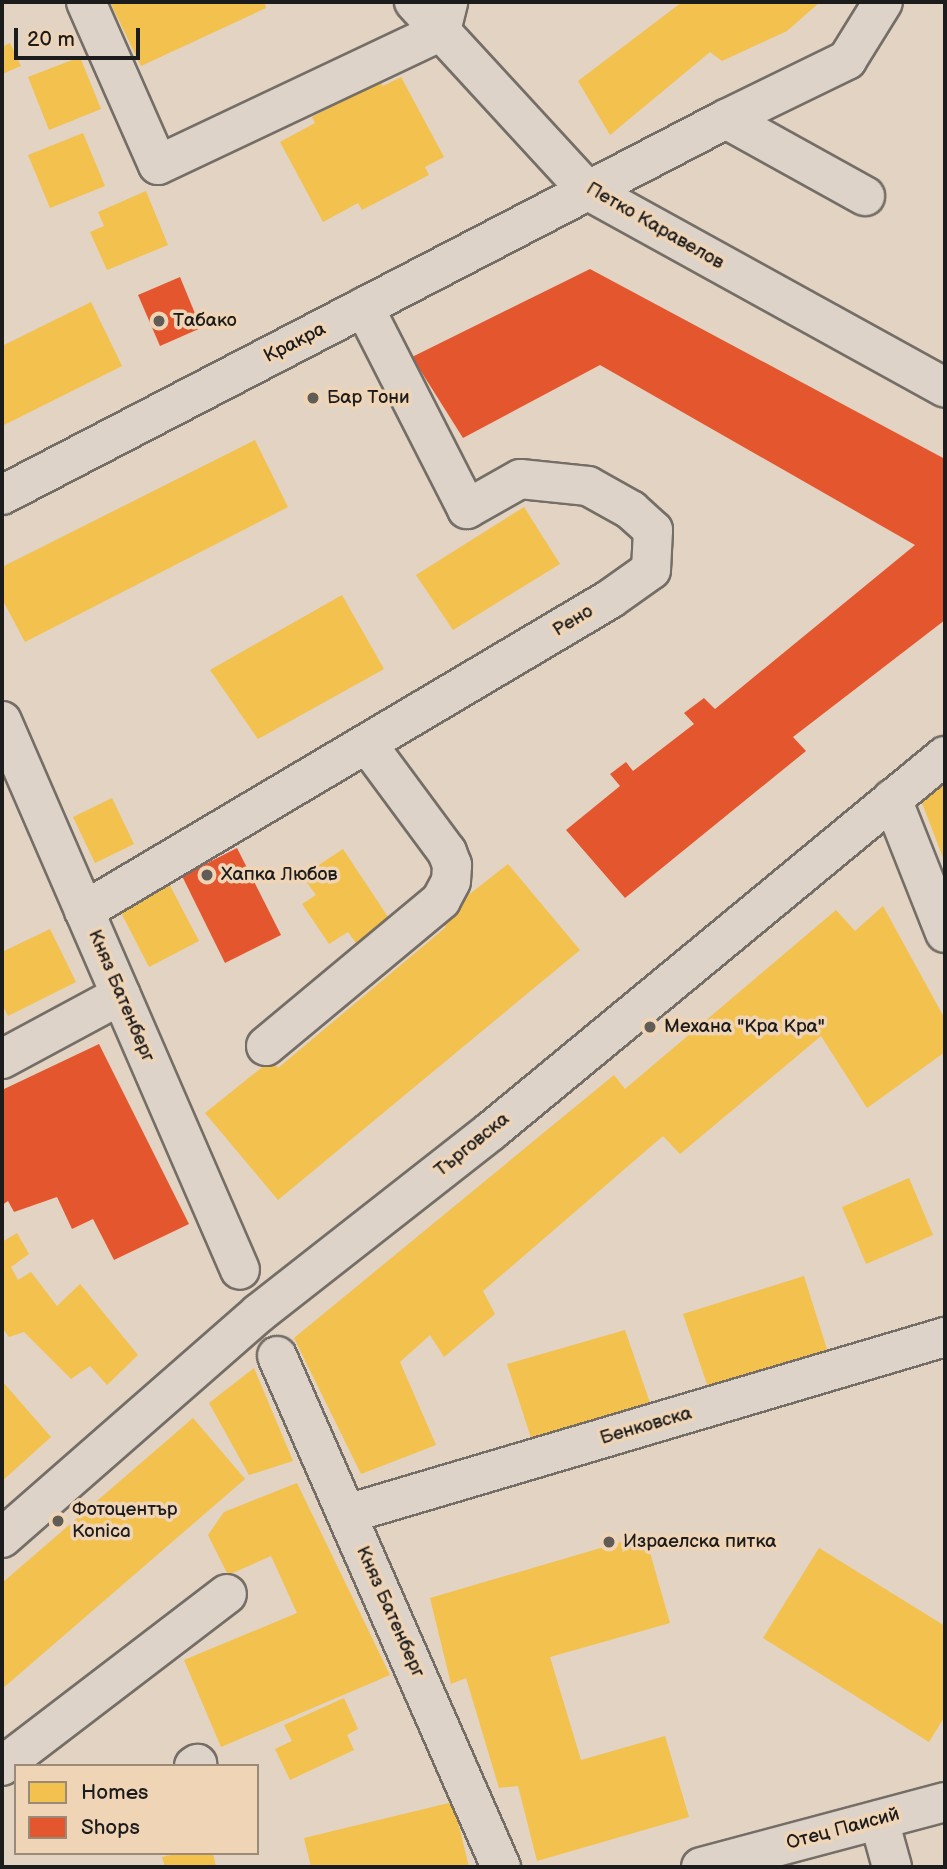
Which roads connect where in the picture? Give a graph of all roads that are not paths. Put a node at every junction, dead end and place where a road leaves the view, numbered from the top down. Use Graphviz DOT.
graph roads {
  1 [pos="86,2"];
  2 [pos="414,2"];
  3 [pos="883,2"];
  4 [pos="444,16"];
  5 [pos="726,119"];
  6 [pos="587,190"];
  7 [pos="865,195"];
  8 [pos="364,307"];
  9 [pos="945,388"];
  10 [pos="2,495"];
  11 [pos="2,721"];
  12 [pos="367,744"];
  13 [pos="945,756"];
  14 [pos="892,799"];
  15 [pos="84,911"];
  16 [pos="945,933"];
  17 [pos="121,995"];
  18 [pos="265,1046"];
  19 [pos="2,1059"];
  20 [pos="240,1270"];
  21 [pos="945,1337"];
  22 [pos="277,1356"];
  23 [pos="347,1514"];
  24 [pos="2,1538"];
  25 [pos="228,1594"];
  26 [pos="9,1764"];
  27 [pos="945,1802"];
  28 [pos="879,1820"];
  29 [pos="501,1867"];
  30 [pos="701,1867"];
  31 [pos="892,1867"];
  1 -- 4 [label="street"];
  2 -- 4 [label="street, Петко Каравелов"];
  3 -- 5 [label="street, Кракра"];
  4 -- 6 [label="street, Петко Каравелов"];
  5 -- 6 [label="street, Кракра"];
  5 -- 7 [label="street"];
  6 -- 8 [label="street, Кракра"];
  6 -- 9 [label="street, Петко Каравелов"];
  8 -- 10 [label="street, Кракра"];
  8 -- 12 [label="street, Рено"];
  11 -- 15 [label="street, Княз Батенберг"];
  12 -- 15 [label="street, Рено"];
  12 -- 18 [label="street"];
  13 -- 14 [label="street, Търговска"];
  14 -- 16 [label="street"];
  14 -- 24 [label="street, Търговска"];
  15 -- 17 [label="street, Княз Батенберг"];
  17 -- 19 [label="street"];
  17 -- 20 [label="street, Княз Батенберг"];
  21 -- 23 [label="street, Бенковска"];
  22 -- 23 [label="street, Княз Батенберг"];
  23 -- 29 [label="street, Княз Батенберг"];
  25 -- 26 [label="street"];
  27 -- 28 [label="street, Отец Паисий"];
  28 -- 30 [label="street, Отец Паисий"];
  28 -- 31 [label="street"];
}
